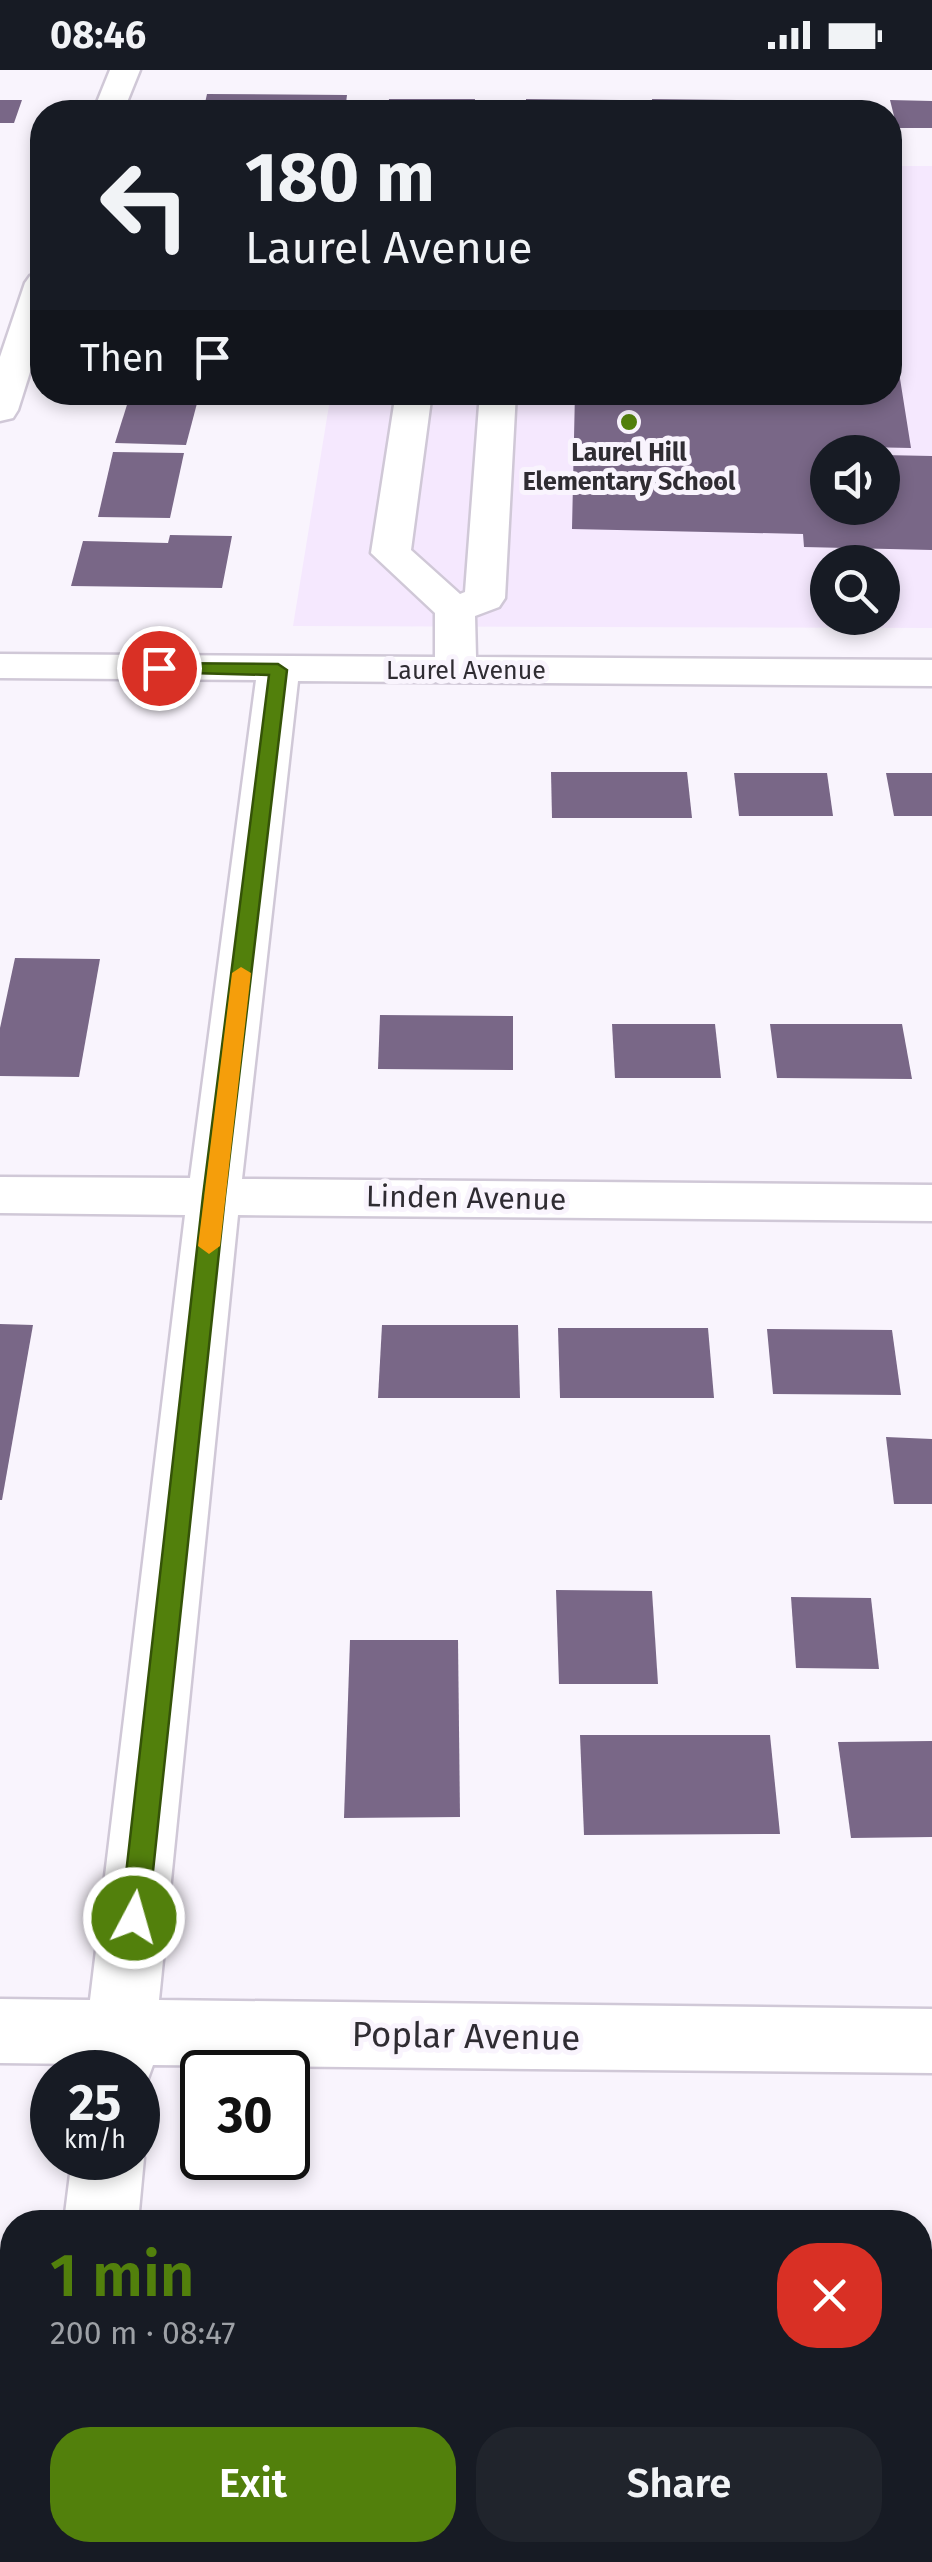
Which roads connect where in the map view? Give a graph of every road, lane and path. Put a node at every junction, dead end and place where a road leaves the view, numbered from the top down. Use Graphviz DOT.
graph roads {
  1 [pos="125,70"];
  2 [pos="113,100"];
  3 [pos="30,302"];
  4 [pos="13,328"];
  5 [pos="412,405"];
  6 [pos="497,405"];
  7 [pos="0,410"];
  8 [pos="454,610"];
  9 [pos="0,666"];
  10 [pos="278,670"];
  11 [pos="456,670"];
  12 [pos="932,672"];
  13 [pos="0,1195"];
  14 [pos="214,1196"];
  15 [pos="932,1203"];
  16 [pos="0,2031"];
  17 [pos="932,2041"];
  18 [pos="109,2050"];
  19 [pos="120,2050"];
  20 [pos="160,2051"];
  21 [pos="106,2180"];
  22 [pos="102,2210"];
  1 -- 2 [label="street"];
  3 -- 4 [label="street"];
  4 -- 7 [label="street"];
  5 -- 8 [label="street"];
  6 -- 8 [label="street"];
  8 -- 11 [label="street"];
  9 -- 10 [label="street, Laurel Avenue"];
  10 -- 11 [label="street, Laurel Avenue"];
  10 -- 14 [label="street"];
  11 -- 12 [label="street, Laurel Avenue"];
  13 -- 14 [label="street, Linden Avenue"];
  14 -- 15 [label="street, Linden Avenue"];
  14 -- 19 [label="street"];
  16 -- 18 [label="street, Poplar Avenue"];
  17 -- 20 [label="street, Poplar Avenue"];
  21 -- 22 [label="street"];
}
